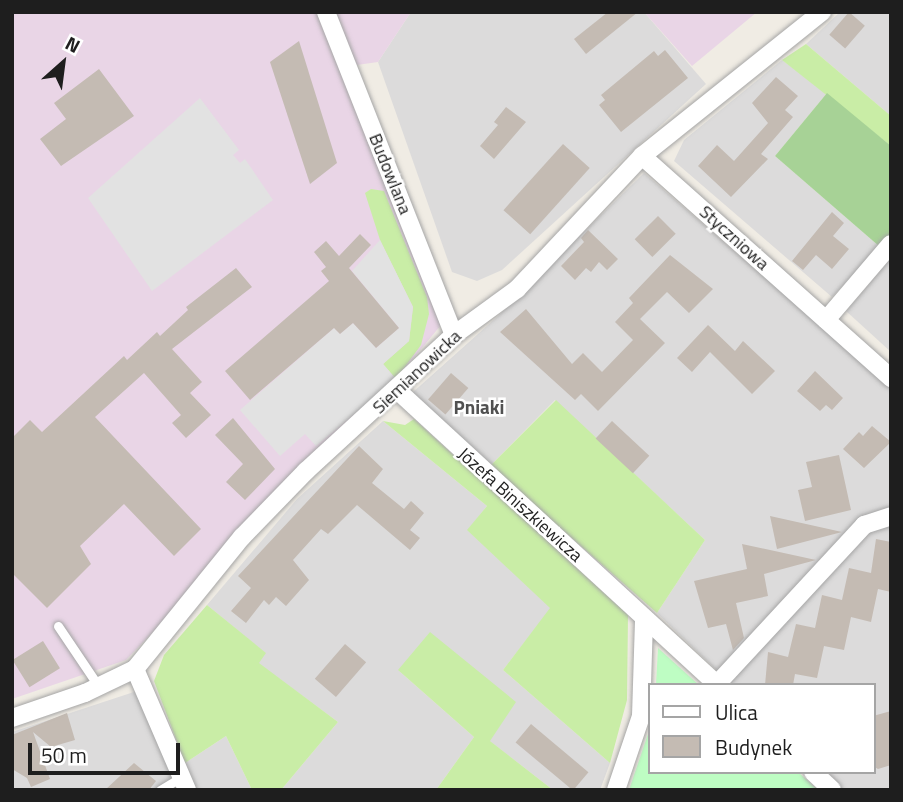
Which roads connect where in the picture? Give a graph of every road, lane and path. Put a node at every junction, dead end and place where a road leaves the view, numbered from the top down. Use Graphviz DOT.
graph roads {
  1 [pos="326,12"];
  2 [pos="822,12"];
  3 [pos="642,156"];
  4 [pos="891,244"];
  5 [pos="826,320"];
  6 [pos="454,335"];
  7 [pos="891,378"];
  8 [pos="398,391"];
  9 [pos="891,516"];
  10 [pos="644,618"];
  11 [pos="58,626"];
  12 [pos="135,669"];
  13 [pos="716,683"];
  14 [pos="718,683"];
  15 [pos="100,687"];
  16 [pos="12,718"];
  17 [pos="815,774"];
  18 [pos="184,783"];
  19 [pos="160,790"];
  20 [pos="616,790"];
  21 [pos="832,790"];
  1 -- 6 [label="street, Budowlana"];
  2 -- 3 [label="street, Siemianowicka"];
  3 -- 5 [label="street, Styczniowa"];
  3 -- 6 [label="street, Siemianowicka"];
  4 -- 5 [label="street"];
  5 -- 7 [label="street, Styczniowa"];
  6 -- 8 [label="street, Siemianowicka"];
  8 -- 10 [label="street, Józefa Biniszkiewicza"];
  8 -- 12 [label="street, Siemianowicka"];
  9 -- 14 [label="street, Józefa Biniszkiewicza"];
  10 -- 13 [label="street, Józefa Biniszkiewicza"];
  10 -- 20 [label="street"];
  11 -- 15 [label="lane"];
  12 -- 15 [label="street, Siemianowicka"];
  12 -- 18 [label="street"];
  15 -- 16 [label="street, Siemianowicka"];
  17 -- 21 [label="street"];
  18 -- 19 [label="lane"];
}
